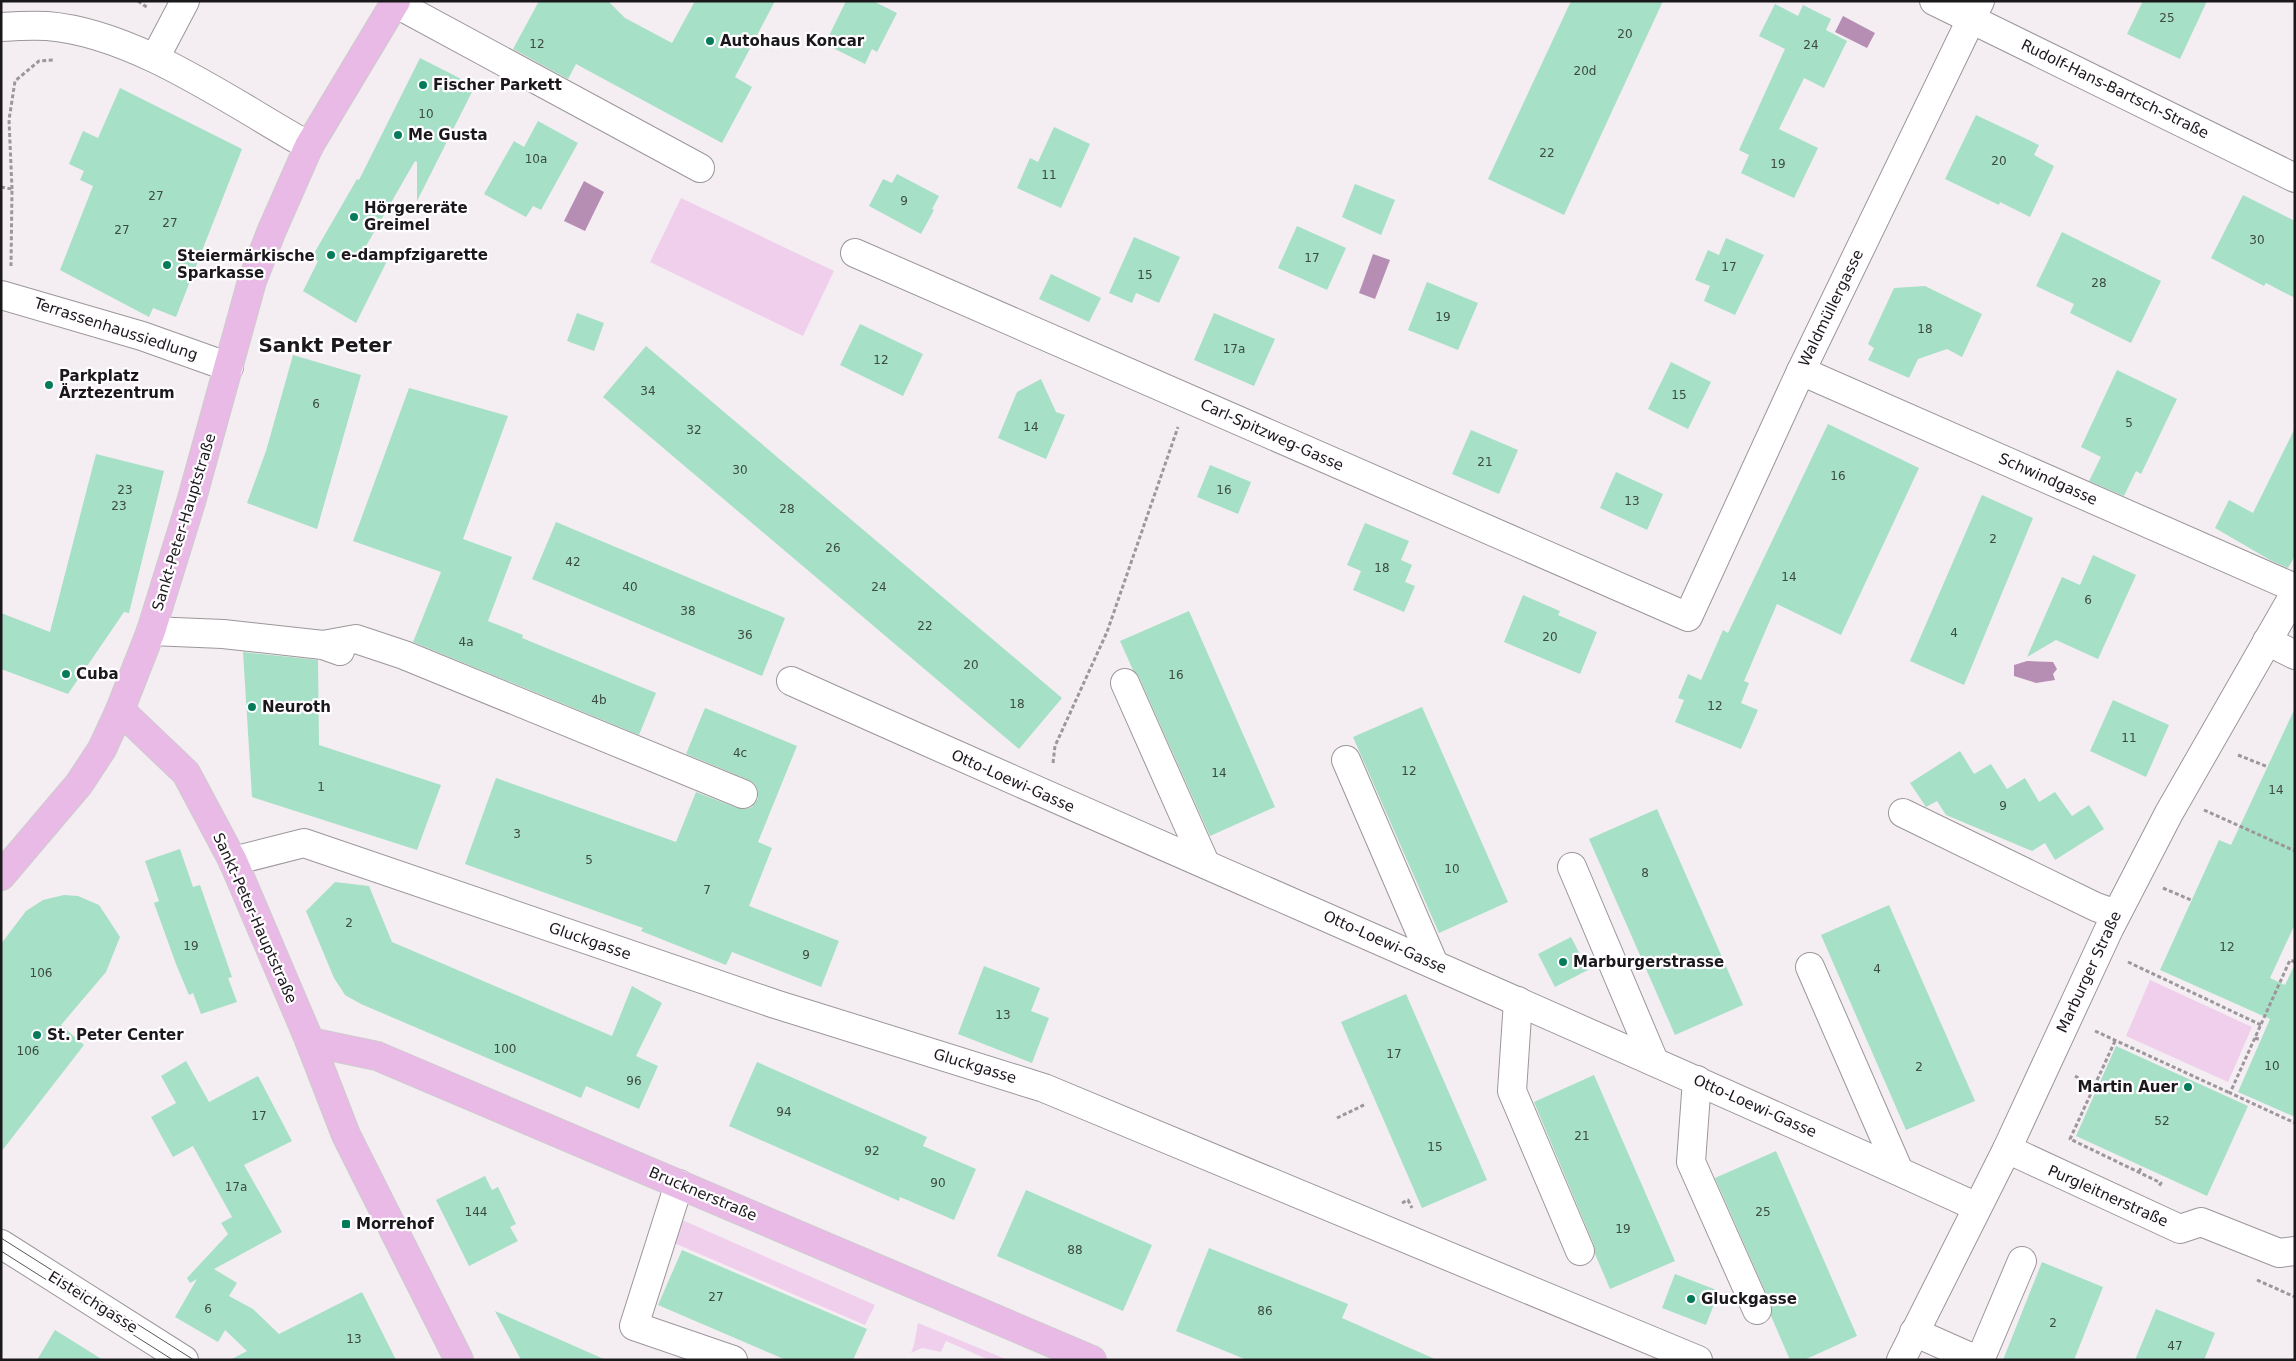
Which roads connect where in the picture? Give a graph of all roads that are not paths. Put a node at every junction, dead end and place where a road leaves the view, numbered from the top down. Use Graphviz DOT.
graph roads {
  1 [pos="185,1"];
  2 [pos="1934,1"];
  3 [pos="396,2"];
  4 [pos="1976,10"];
  5 [pos="1,26"];
  6 [pos="156,58"];
  7 [pos="309,146"];
  8 [pos="700,168"];
  9 [pos="2295,178"];
  10 [pos="855,253"];
  11 [pos="6,296"];
  12 [pos="229,367"];
  13 [pos="1801,371"];
  14 [pos="2295,588"];
  15 [pos="2295,594"];
  16 [pos="1688,617"];
  17 [pos="150,631"];
  18 [pos="2267,641"];
  19 [pos="323,645"];
  20 [pos="2295,655"];
  21 [pos="392,667"];
  22 [pos="790,681"];
  23 [pos="1125,683"];
  24 [pos="120,710"];
  25 [pos="1346,760"];
  26 [pos="743,794"];
  27 [pos="1903,813"];
  28 [pos="233,861"];
  29 [pos="1205,863"];
  30 [pos="1572,867"];
  31 [pos="1,876"];
  32 [pos="2116,914"];
  33 [pos="1434,964"];
  34 [pos="1810,967"];
  35 [pos="1518,1001"];
  36 [pos="310,1042"];
  37 [pos="1654,1061"];
  38 [pos="1697,1080"];
  39 [pos="2007,1149"];
  40 [pos="1899,1171"];
  41 [pos="679,1184"];
  42 [pos="1977,1207"];
  43 [pos="1,1244"];
  44 [pos="1580,1251"];
  45 [pos="2295,1251"];
  46 [pos="2022,1261"];
  47 [pos="1757,1310"];
  48 [pos="1914,1332"];
  49 [pos="184,1360"];
  50 [pos="459,1360"];
  51 [pos="733,1360"];
  52 [pos="1092,1360"];
  53 [pos="1698,1360"];
  54 [pos="1900,1360"];
  55 [pos="1979,1360"];
  1 -- 6 [label="street"];
  2 -- 4 [label="street, Rudolf-Hans-Bartsch-Straße"];
  3 -- 7 [label="main road, Sankt-Peter-Hauptstraße"];
  3 -- 8 [label="street"];
  4 -- 9 [label="street, Rudolf-Hans-Bartsch-Straße"];
  4 -- 13 [label="street, Waldmüllergasse"];
  5 -- 6 [label="street"];
  6 -- 7 [label="street"];
  7 -- 12 [label="main road, Sankt-Peter-Hauptstraße"];
  10 -- 16 [label="street, Carl-Spitzweg-Gasse"];
  11 -- 12 [label="street, Terrassenhaussiedlung"];
  12 -- 17 [label="main road, Sankt-Peter-Hauptstraße"];
  13 -- 14 [label="street, Schwindgasse"];
  13 -- 16 [label="street, Waldmüllergasse"];
  15 -- 18 [label="street, Marburger Straße"];
  17 -- 19 [label="street"];
  17 -- 24 [label="main road, Sankt-Peter-Hauptstraße"];
  18 -- 20 [label="street"];
  18 -- 32 [label="street, Marburger Straße"];
  19 -- 21 [label="street"];
  19 -- 26 [label="street"];
  22 -- 29 [label="street, Otto-Loewi-Gasse"];
  23 -- 29 [label="street"];
  24 -- 28 [label="main road, Sankt-Peter-Hauptstraße"];
  24 -- 31 [label="main road"];
  25 -- 33 [label="street"];
  27 -- 32 [label="street"];
  28 -- 36 [label="main road, Sankt-Peter-Hauptstraße"];
  28 -- 53 [label="street, Gluckgasse"];
  29 -- 33 [label="street, Otto-Loewi-Gasse"];
  30 -- 37 [label="street"];
  32 -- 39 [label="street, Marburger Straße"];
  33 -- 35 [label="street, Otto-Loewi-Gasse"];
  34 -- 40 [label="street"];
  35 -- 37 [label="street, Otto-Loewi-Gasse"];
  35 -- 44 [label="street"];
  36 -- 41 [label="main road, Brucknerstraße"];
  36 -- 50 [label="main road, Sankt-Peter-Hauptstraße"];
  37 -- 38 [label="street, Otto-Loewi-Gasse"];
  38 -- 40 [label="street, Otto-Loewi-Gasse"];
  38 -- 47 [label="street"];
  39 -- 42 [label="street, Marburger Straße"];
  39 -- 45 [label="street, Purgleitnerstraße"];
  40 -- 42 [label="street, Otto-Loewi-Gasse"];
  41 -- 51 [label="street"];
  41 -- 52 [label="main road, Brucknerstraße"];
  42 -- 48 [label="street, Marburger Straße"];
  43 -- 49 [label="street, Eisteichgasse"];
  46 -- 55 [label="street"];
  48 -- 54 [label="street, Marburger Straße"];
  48 -- 55 [label="street"];
}
